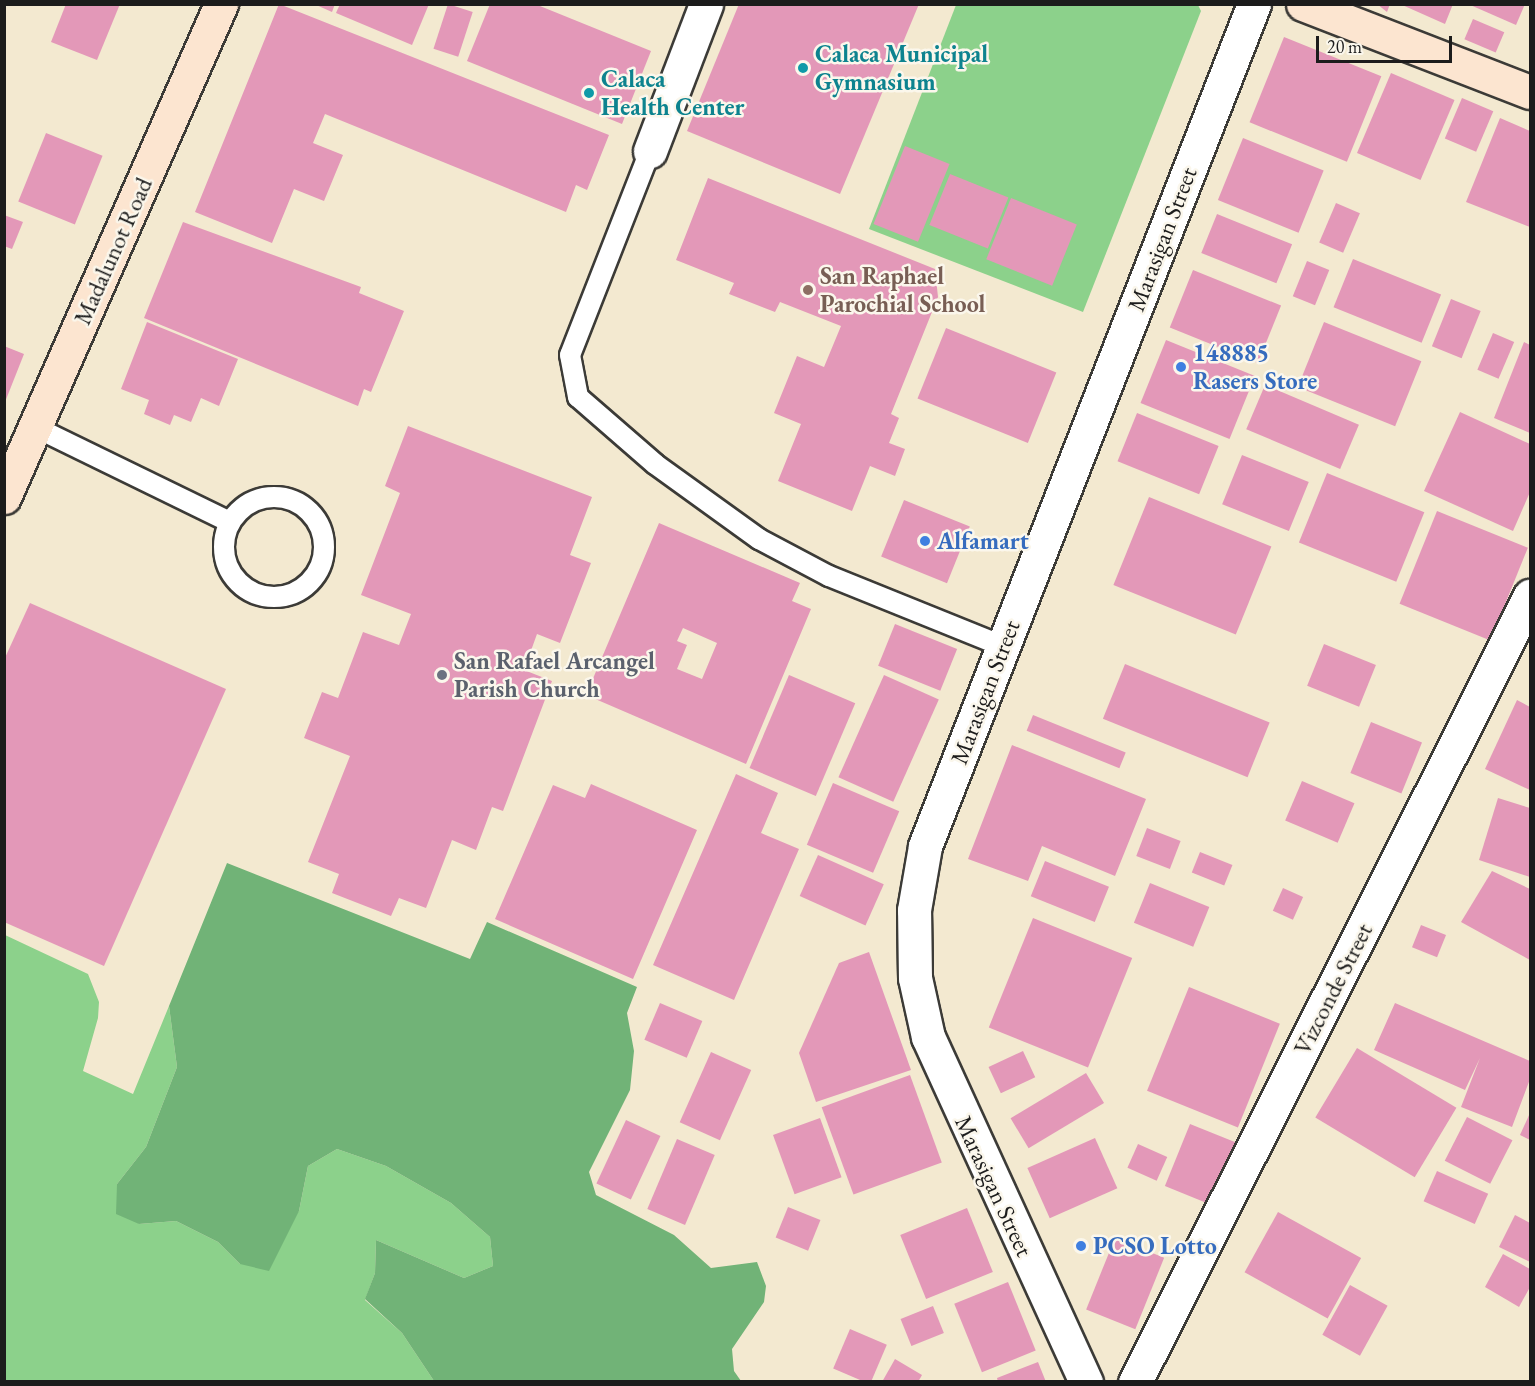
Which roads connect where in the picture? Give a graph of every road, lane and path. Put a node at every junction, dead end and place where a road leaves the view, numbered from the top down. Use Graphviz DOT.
graph roads {
  1 [pos="221,4"];
  2 [pos="706,4"];
  3 [pos="1254,4"];
  4 [pos="1303,4"];
  5 [pos="1530,92"];
  6 [pos="650,151"];
  7 [pos="35,427"];
  8 [pos="4,497"];
  9 [pos="230,522"];
  10 [pos="1530,596"];
  11 [pos="1002,646"];
  12 [pos="1086,1382"];
  13 [pos="1135,1382"];
  1 -- 7 [label="main road, Madalunot Road"];
  2 -- 6 [label="street"];
  3 -- 11 [label="street, Marasigan Street"];
  4 -- 5 [label="main road"];
  6 -- 11 [label="lane"];
  7 -- 8 [label="main road, Madalunot Road"];
  7 -- 9 [label="lane"];
  9 -- 9 [label="lane"];
  10 -- 13 [label="street, Vizconde Street"];
  11 -- 12 [label="street, Marasigan Street"];
}
